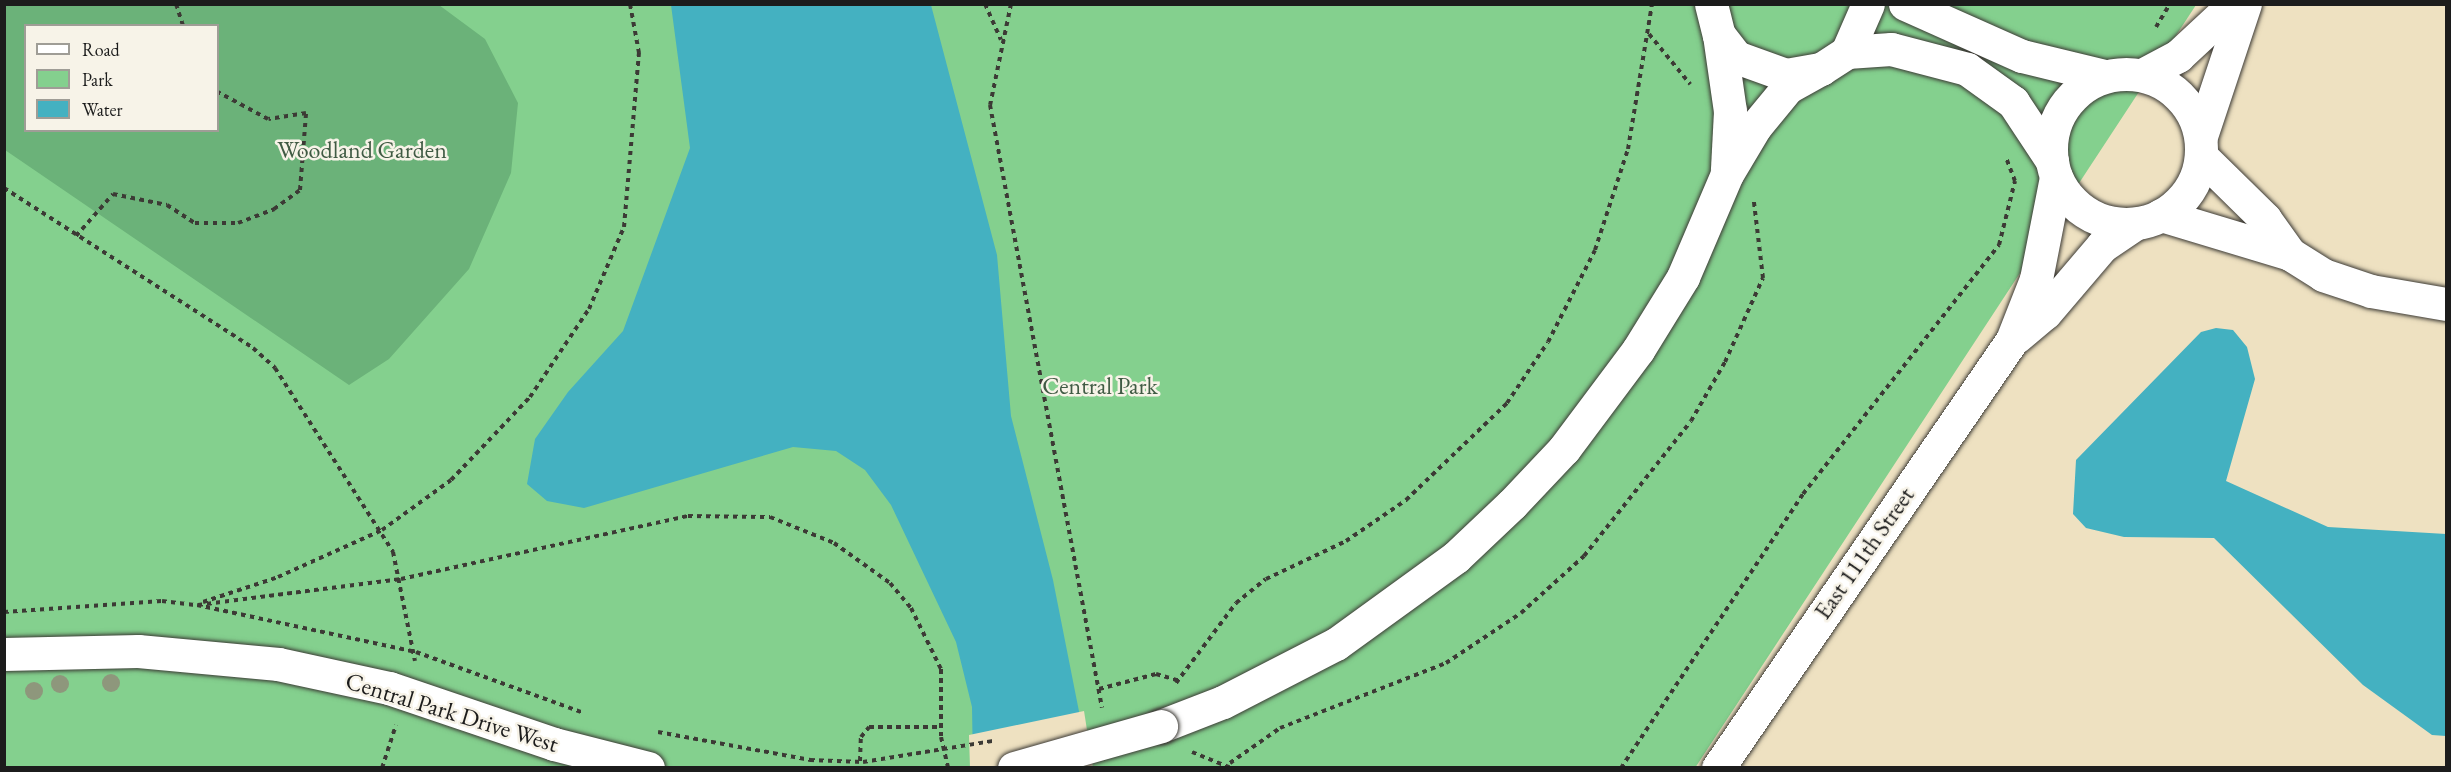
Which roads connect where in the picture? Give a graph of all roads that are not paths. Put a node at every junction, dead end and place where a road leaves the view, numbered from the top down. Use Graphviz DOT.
graph roads {
  1 [pos="1868,4"];
  2 [pos="1905,4"];
  3 [pos="2234,4"];
  4 [pos="2245,4"];
  5 [pos="1715,20"];
  6 [pos="1834,60"];
  7 [pos="2142,75"];
  8 [pos="2104,76"];
  9 [pos="2201,146"];
  10 [pos="2054,169"];
  11 [pos="1727,174"];
  12 [pos="2147,220"];
  13 [pos="2289,254"];
  14 [pos="2446,304"];
  15 [pos="2012,340"];
  16 [pos="4,654"];
  17 [pos="648,768"];
  18 [pos="1014,768"];
  19 [pos="1718,768"];
  1 -- 6 [label="street"];
  2 -- 8 [label="street"];
  3 -- 7 [label="street"];
  4 -- 9 [label="street"];
  5 -- 6 [label="street"];
  5 -- 11 [label="street"];
  6 -- 10 [label="street"];
  6 -- 11 [label="street"];
  7 -- 8 [label="street"];
  7 -- 9 [label="street"];
  8 -- 10 [label="street"];
  9 -- 12 [label="street"];
  9 -- 13 [label="street"];
  10 -- 12 [label="street"];
  10 -- 15 [label="street, East 111th Street"];
  11 -- 18 [label="street, bridge"];
  12 -- 13 [label="street"];
  12 -- 15 [label="street, East 111th Street"];
  13 -- 14 [label="street"];
  15 -- 19 [label="street, East 111th Street"];
  16 -- 17 [label="street, Central Park Drive West"];
}
